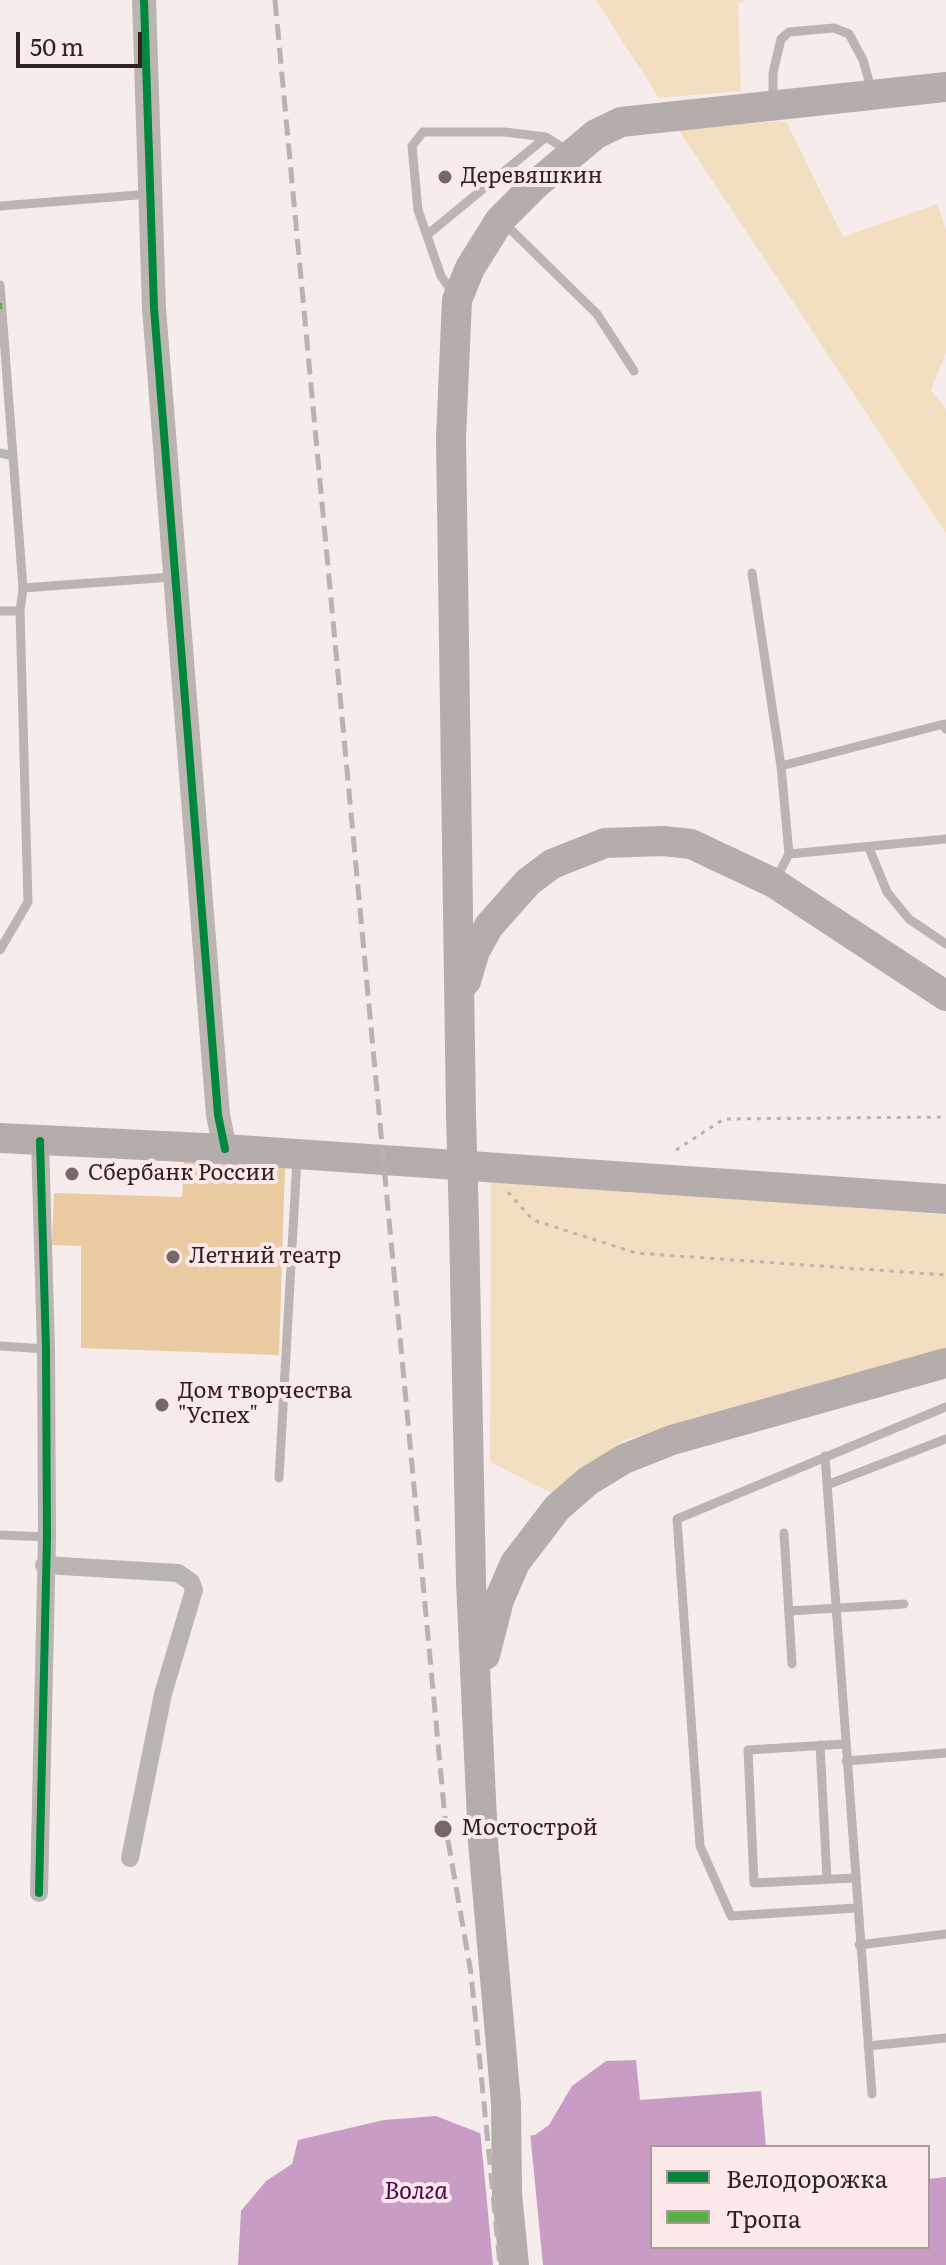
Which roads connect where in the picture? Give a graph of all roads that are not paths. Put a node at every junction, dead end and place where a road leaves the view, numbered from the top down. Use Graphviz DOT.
graph roads {
  1 [pos="144,0"];
  2 [pos="946,87"];
  3 [pos="873,96"];
  4 [pos="773,107"];
  5 [pos="559,145"];
  6 [pos="150,194"];
  7 [pos="0,206"];
  8 [pos="500,220"];
  9 [pos="427,235"];
  10 [pos="0,285"];
  11 [pos="457,300"];
  12 [pos="634,371"];
  13 [pos="0,453"];
  14 [pos="13,456"];
  15 [pos="752,573"];
  16 [pos="175,577"];
  17 [pos="23,588"];
  18 [pos="0,611"];
  19 [pos="20,611"];
  20 [pos="946,729"];
  21 [pos="781,766"];
  22 [pos="946,839"];
  23 [pos="869,848"];
  24 [pos="789,854"];
  25 [pos="774,883"];
  26 [pos="946,944"];
  27 [pos="0,950"];
  28 [pos="946,996"];
  29 [pos="460,1019"];
  30 [pos="0,1138"];
  31 [pos="40,1141"];
  32 [pos="225,1149"];
  33 [pos="298,1156"];
  34 [pos="946,1199"];
  35 [pos="0,1346"];
  36 [pos="46,1349"];
  37 [pos="946,1363"];
  38 [pos="946,1407"];
  39 [pos="946,1439"];
  40 [pos="825,1456"];
  41 [pos="279,1478"];
  42 [pos="827,1485"];
  43 [pos="784,1533"];
  44 [pos="0,1535"];
  45 [pos="47,1537"];
  46 [pos="44,1565"];
  47 [pos="904,1604"];
  48 [pos="835,1608"];
  49 [pos="789,1611"];
  50 [pos="792,1664"];
  51 [pos="479,1725"];
  52 [pos="844,1744"];
  53 [pos="820,1745"];
  54 [pos="946,1753"];
  55 [pos="846,1761"];
  56 [pos="130,1858"];
  57 [pos="854,1878"];
  58 [pos="827,1879"];
  59 [pos="39,1893"];
  60 [pos="856,1908"];
  61 [pos="946,1934"];
  62 [pos="859,1945"];
  63 [pos="946,2038"];
  64 [pos="868,2046"];
  65 [pos="872,2094"];
  66 [pos="506,2103"];
  67 [pos="514,2265"];
  68 [pos="530,2265"];
  1 -- 6 [label="street"];
  2 -- 3 [label="main road"];
  3 -- 4 [label="main road"];
  3 -- 4 [label="lane"];
  4 -- 5 [label="main road"];
  5 -- 8 [label="main road"];
  5 -- 9 [label="lane"];
  5 -- 9 [label="lane"];
  6 -- 7 [label="lane"];
  6 -- 16 [label="street"];
  8 -- 11 [label="main road"];
  8 -- 12 [label="lane"];
  9 -- 11 [label="lane"];
  10 -- 14 [label="lane"];
  11 -- 29 [label="main road"];
  13 -- 14 [label="lane"];
  14 -- 17 [label="lane"];
  15 -- 21 [label="lane"];
  16 -- 17 [label="lane"];
  16 -- 32 [label="street"];
  17 -- 19 [label="lane"];
  18 -- 19 [label="lane"];
  19 -- 27 [label="lane"];
  20 -- 21 [label="lane"];
  21 -- 24 [label="lane"];
  22 -- 23 [label="lane"];
  23 -- 24 [label="lane"];
  23 -- 26 [label="lane"];
  24 -- 25 [label="lane"];
  25 -- 28 [label="main road"];
  25 -- 29 [label="main road"];
  29 -- 51 [label="main road, bridge"];
  30 -- 31 [label="main road"];
  31 -- 32 [label="main road"];
  31 -- 36 [label="street"];
  32 -- 33 [label="main road"];
  33 -- 34 [label="main road"];
  33 -- 41 [label="lane"];
  35 -- 36 [label="lane"];
  36 -- 45 [label="street"];
  37 -- 51 [label="main road"];
  38 -- 40 [label="lane"];
  39 -- 42 [label="lane"];
  40 -- 42 [label="lane"];
  40 -- 60 [label="lane"];
  42 -- 48 [label="lane"];
  43 -- 49 [label="lane"];
  44 -- 45 [label="lane"];
  45 -- 46 [label="street"];
  46 -- 56 [label="street"];
  46 -- 59 [label="street"];
  47 -- 48 [label="lane"];
  48 -- 49 [label="lane"];
  48 -- 52 [label="lane"];
  49 -- 50 [label="lane"];
  51 -- 66 [label="main road"];
  52 -- 53 [label="lane"];
  52 -- 55 [label="lane"];
  53 -- 58 [label="lane"];
  53 -- 58 [label="lane"];
  54 -- 55 [label="lane"];
  55 -- 57 [label="lane"];
  57 -- 58 [label="lane"];
  57 -- 60 [label="lane"];
  60 -- 62 [label="lane"];
  61 -- 62 [label="lane"];
  62 -- 64 [label="lane"];
  63 -- 64 [label="lane"];
  64 -- 65 [label="lane"];
  66 -- 67 [label="main road"];
  66 -- 68 [label="main road"];
}
